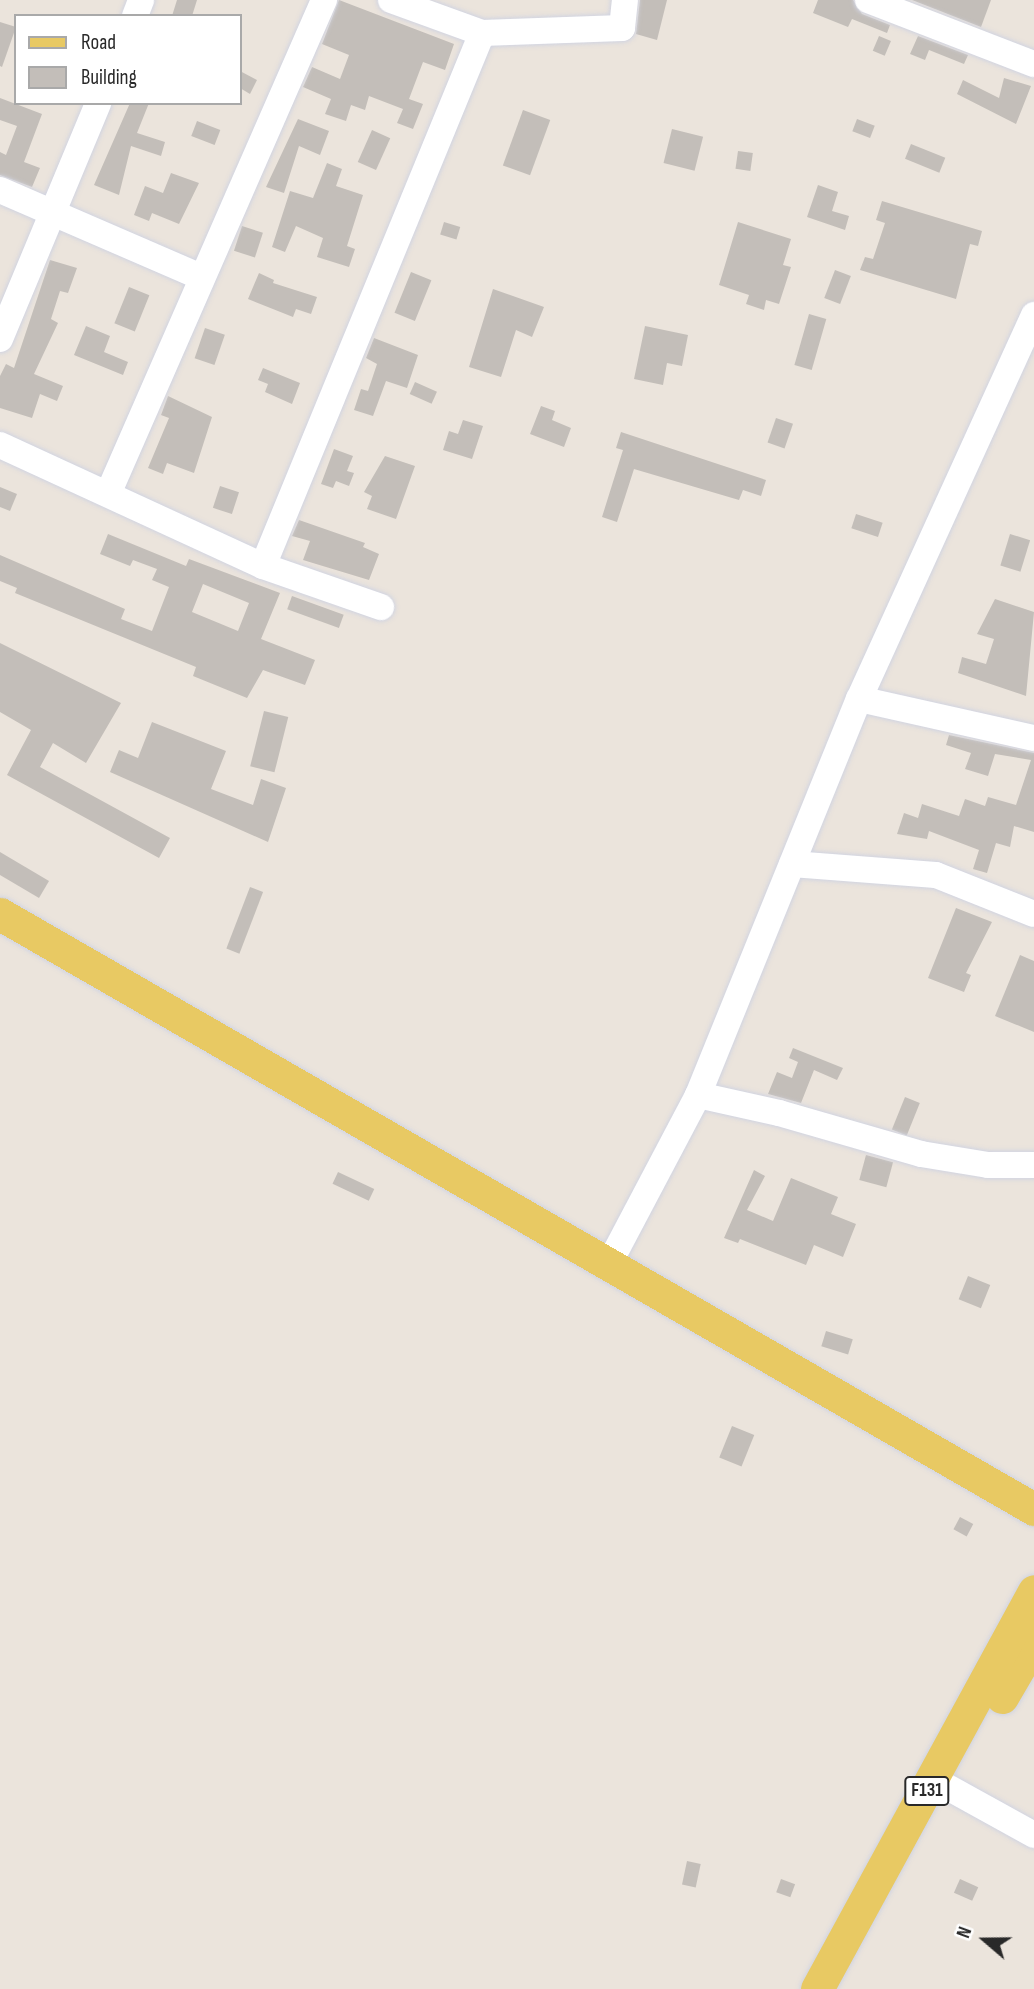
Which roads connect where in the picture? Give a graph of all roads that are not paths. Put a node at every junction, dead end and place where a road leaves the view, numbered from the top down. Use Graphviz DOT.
graph roads {
  1 [pos="324,0"];
  2 [pos="391,0"];
  3 [pos="625,0"];
  4 [pos="868,0"];
  5 [pos="482,33"];
  6 [pos="1034,64"];
  7 [pos="97,105"];
  8 [pos="0,190"];
  9 [pos="52,213"];
  10 [pos="201,277"];
  11 [pos="1034,315"];
  12 [pos="0,339"];
  13 [pos="0,445"];
  14 [pos="108,494"];
  15 [pos="263,566"];
  16 [pos="381,607"];
  17 [pos="859,699"];
  18 [pos="1034,738"];
  19 [pos="792,864"];
  20 [pos="0,914"];
  21 [pos="1034,914"];
  22 [pos="698,1096"];
  23 [pos="1034,1165"];
  24 [pos="610,1262"];
  25 [pos="1034,1509"];
  26 [pos="1034,1591"];
  27 [pos="1034,1642"];
  28 [pos="949,1788"];
  29 [pos="1034,1835"];
  30 [pos="817,1989"];
  31 [pos="839,1989"];
  1 -- 10 [label="street"];
  2 -- 5 [label="street"];
  3 -- 5 [label="street"];
  4 -- 6 [label="street"];
  5 -- 15 [label="street"];
  7 -- 9 [label="street"];
  8 -- 9 [label="street"];
  9 -- 10 [label="street"];
  9 -- 12 [label="street"];
  10 -- 14 [label="street"];
  11 -- 17 [label="street"];
  13 -- 14 [label="street"];
  14 -- 15 [label="street"];
  15 -- 16 [label="street"];
  17 -- 18 [label="street"];
  17 -- 19 [label="street"];
  19 -- 21 [label="street"];
  19 -- 22 [label="street"];
  20 -- 24 [label="main road"];
  22 -- 23 [label="street"];
  22 -- 24 [label="street"];
  24 -- 25 [label="main road"];
  26 -- 30 [label="main road, F131"];
  27 -- 28 [label="main road, F131"];
  28 -- 29 [label="street"];
  28 -- 31 [label="main road, F131"];
}
